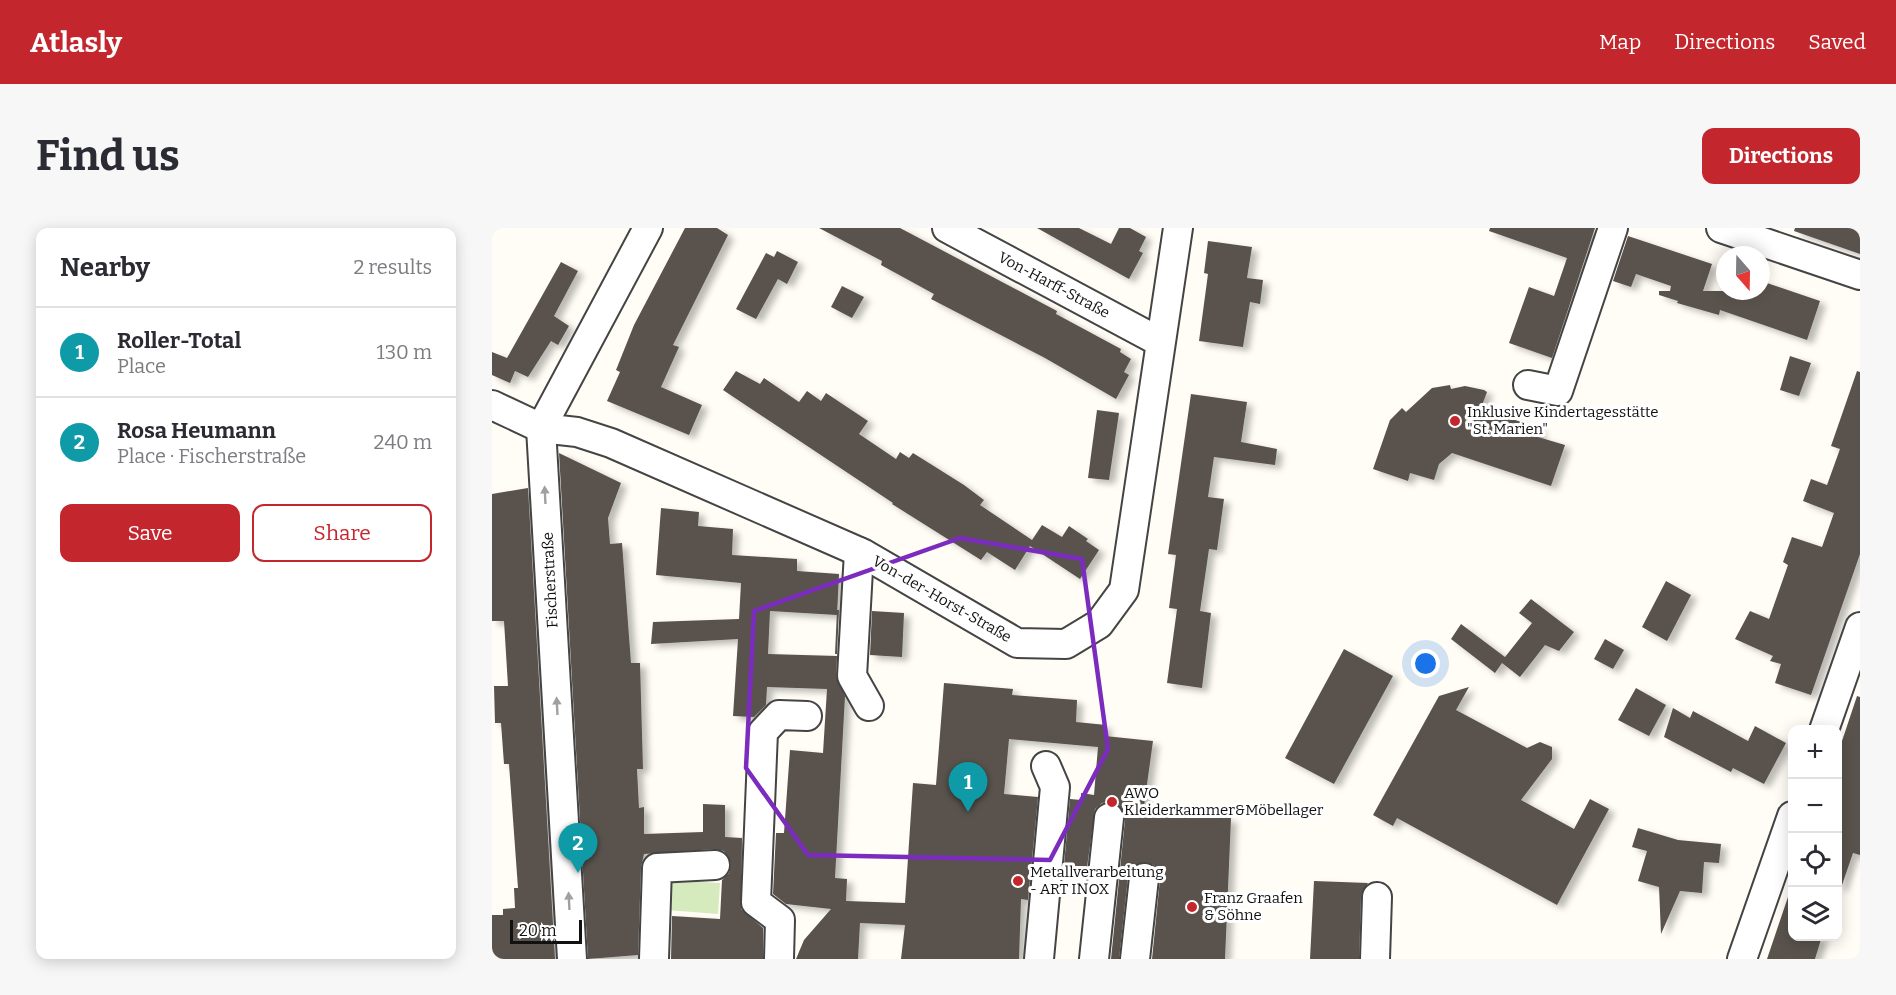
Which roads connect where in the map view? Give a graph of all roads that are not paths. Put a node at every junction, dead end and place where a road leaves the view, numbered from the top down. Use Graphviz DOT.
graph roads {
  1 [pos="648,228"];
  2 [pos="947,228"];
  3 [pos="1178,228"];
  4 [pos="1613,228"];
  5 [pos="1720,228"];
  6 [pos="1860,275"];
  7 [pos="1160,342"];
  8 [pos="1528,384"];
  9 [pos="492,405"];
  10 [pos="541,428"];
  11 [pos="859,552"];
  12 [pos="1860,627"];
  13 [pos="869,706"];
  14 [pos="807,716"];
  15 [pos="1825,725"];
  16 [pos="1046,766"];
  17 [pos="1109,818"];
  18 [pos="1788,827"];
  19 [pos="715,866"];
  20 [pos="1144,878"];
  21 [pos="1377,897"];
  22 [pos="572,959"];
  23 [pos="654,959"];
  24 [pos="779,959"];
  25 [pos="1039,959"];
  26 [pos="1094,959"];
  27 [pos="1135,959"];
  28 [pos="1375,959"];
  29 [pos="1742,959"];
  1 -- 10 [label="street"];
  2 -- 7 [label="street, Von-Harff-Straße"];
  3 -- 7 [label="street, Von-der-Horst-Straße"];
  4 -- 8 [label="street"];
  5 -- 6 [label="street"];
  7 -- 11 [label="street, Von-der-Horst-Straße"];
  9 -- 10 [label="street, Von-der-Horst-Straße"];
  10 -- 11 [label="street, Von-der-Horst-Straße"];
  22 -- 10 [label="street, Fischerstraße, one-way"];
  11 -- 13 [label="street"];
  12 -- 15 [label="street"];
  14 -- 24 [label="street"];
  16 -- 25 [label="street"];
  17 -- 26 [label="street"];
  18 -- 29 [label="street"];
  19 -- 23 [label="street"];
  20 -- 27 [label="street"];
  21 -- 28 [label="street"];
}
